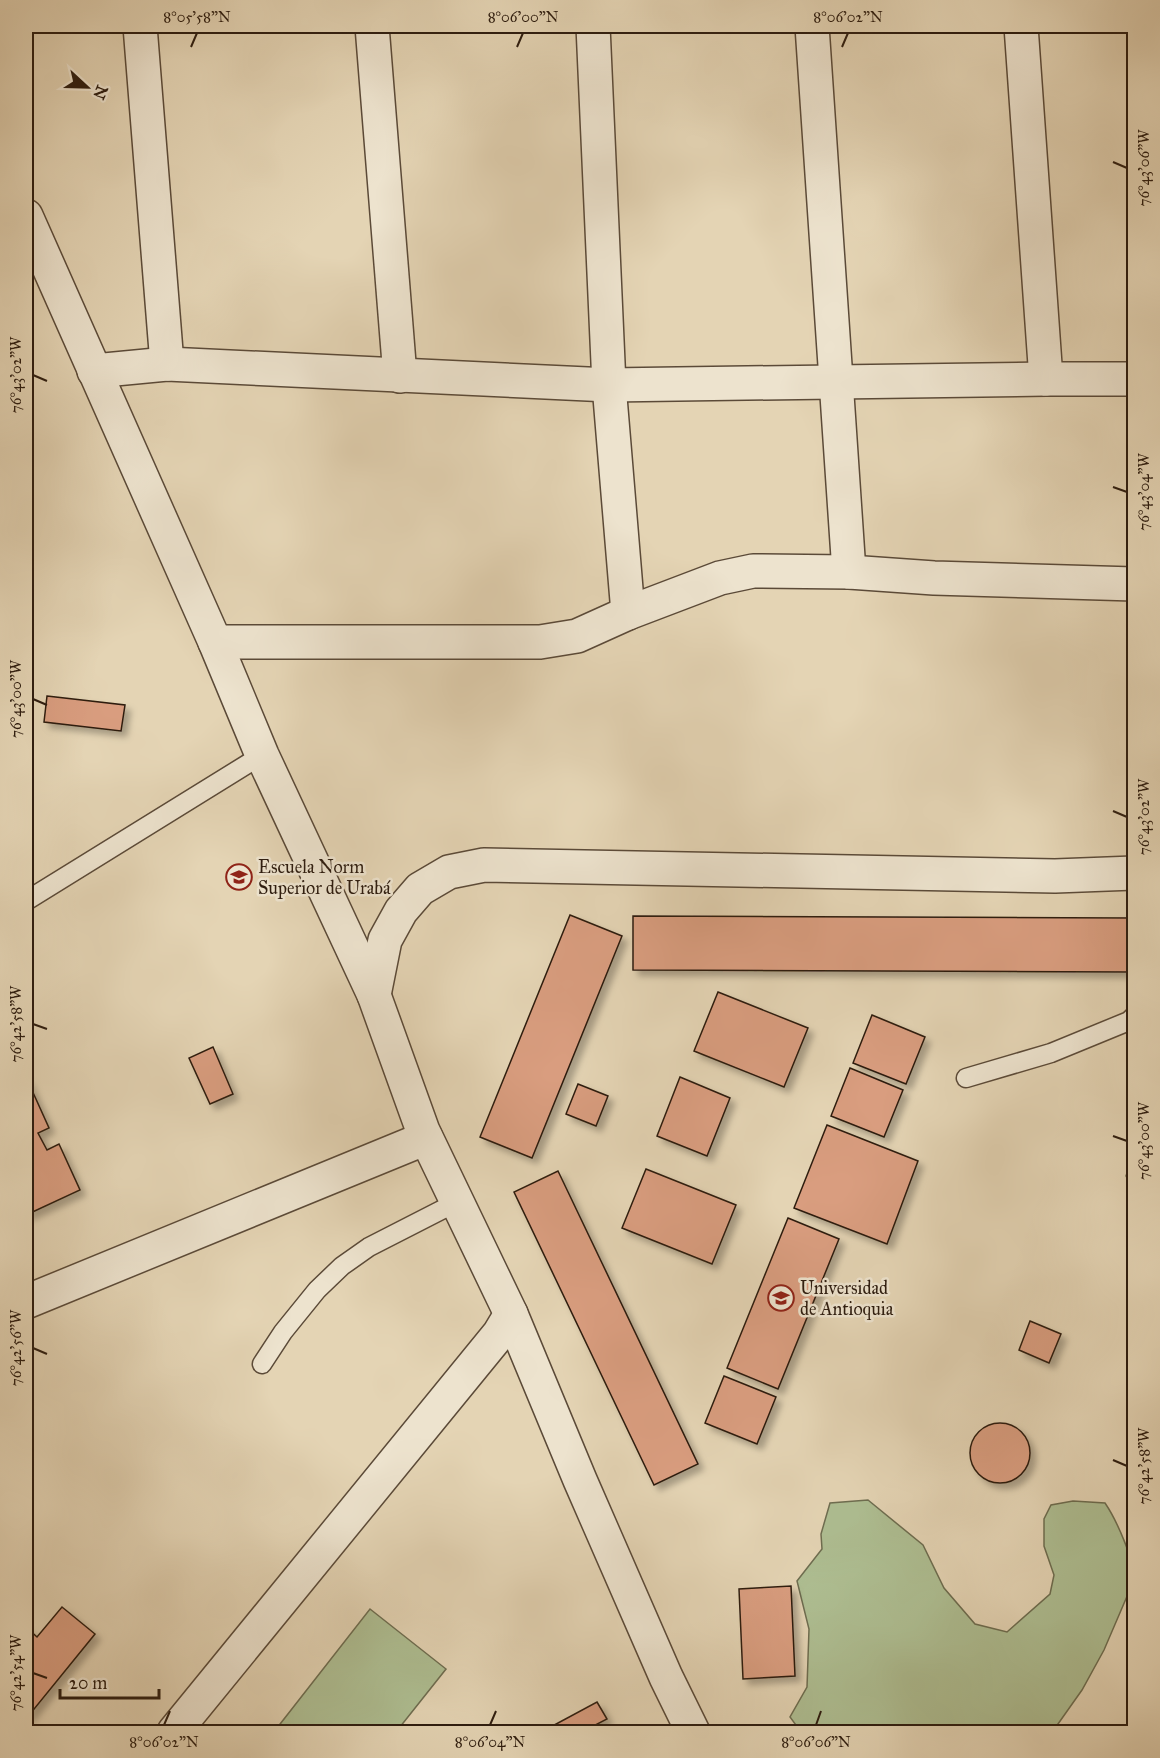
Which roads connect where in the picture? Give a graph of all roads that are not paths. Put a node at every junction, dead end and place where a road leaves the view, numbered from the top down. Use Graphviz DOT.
graph roads {
  1 [pos="140,26"];
  2 [pos="372,26"];
  3 [pos="593,26"];
  4 [pos="812,26"];
  5 [pos="1021,26"];
  6 [pos="26,216"];
  7 [pos="167,364"];
  8 [pos="94,371"];
  9 [pos="400,376"];
  10 [pos="1046,379"];
  11 [pos="1134,379"];
  12 [pos="836,383"];
  13 [pos="609,385"];
  14 [pos="849,572"];
  15 [pos="1134,585"];
  16 [pos="628,613"];
  17 [pos="215,642"];
  18 [pos="262,755"];
  19 [pos="1134,873"];
  20 [pos="26,901"];
  21 [pos="374,995"];
  22 [pos="1134,1016"];
  23 [pos="966,1078"];
  24 [pos="426,1138"];
  25 [pos="457,1202"];
  26 [pos="26,1302"];
  27 [pos="511,1314"];
  28 [pos="262,1364"];
  29 [pos="174,1732"];
  30 [pos="693,1732"];
  1 -- 7 [label="street"];
  2 -- 9 [label="street"];
  3 -- 13 [label="street"];
  4 -- 12 [label="street"];
  5 -- 10 [label="street"];
  6 -- 8 [label="street"];
  7 -- 8 [label="street"];
  7 -- 9 [label="street"];
  8 -- 17 [label="street"];
  9 -- 13 [label="street"];
  10 -- 11 [label="street"];
  10 -- 12 [label="street"];
  12 -- 13 [label="street"];
  12 -- 14 [label="street"];
  13 -- 16 [label="street"];
  14 -- 15 [label="street"];
  14 -- 16 [label="street"];
  16 -- 17 [label="street"];
  17 -- 18 [label="street"];
  18 -- 20 [label="lane"];
  18 -- 21 [label="street"];
  19 -- 21 [label="street"];
  21 -- 24 [label="street"];
  22 -- 23 [label="lane"];
  24 -- 25 [label="street"];
  24 -- 26 [label="street"];
  25 -- 27 [label="street"];
  25 -- 28 [label="lane"];
  27 -- 29 [label="street"];
  27 -- 30 [label="street"];
}
